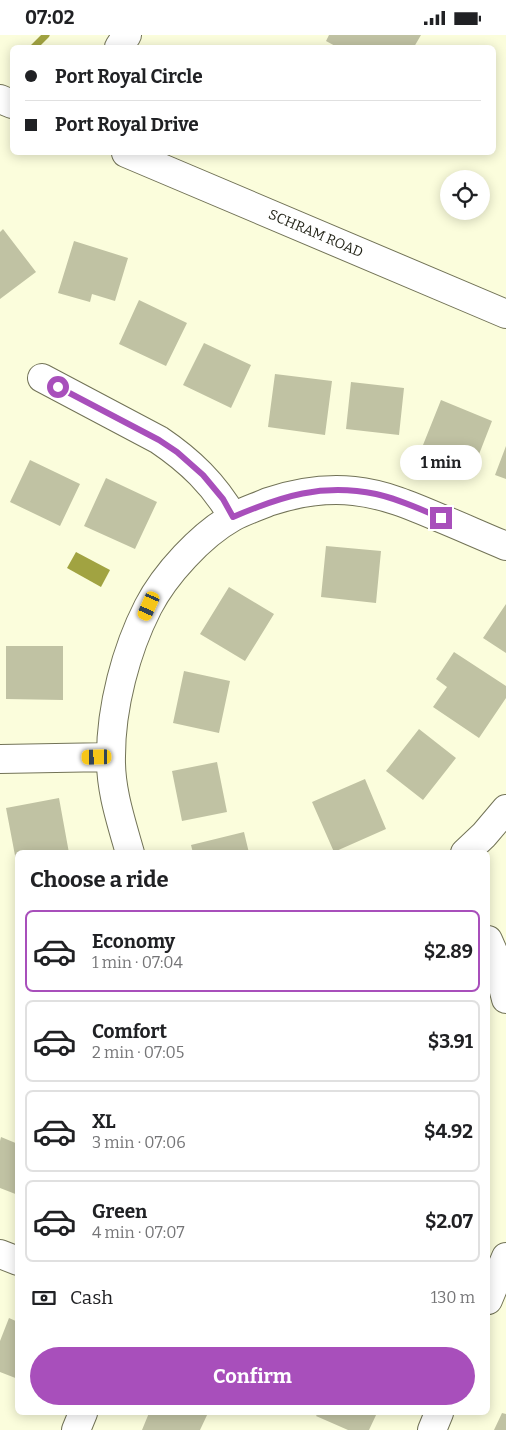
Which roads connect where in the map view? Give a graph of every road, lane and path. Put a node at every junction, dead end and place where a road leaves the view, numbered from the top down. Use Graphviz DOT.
graph roads {
  1 [pos="131,155"];
  2 [pos="506,314"];
  3 [pos="42,378"];
  4 [pos="233,517"];
  5 [pos="506,546"];
  6 [pos="111,757"];
  7 [pos="0,759"];
  8 [pos="506,809"];
  9 [pos="129,850"];
  10 [pos="468,850"];
  11 [pos="490,945"];
  12 [pos="506,999"];
  13 [pos="0,1254"];
  14 [pos="506,1257"];
  15 [pos="15,1260"];
  16 [pos="490,1295"];
  17 [pos="82,1415"];
  18 [pos="438,1415"];
  19 [pos="76,1430"];
  20 [pos="432,1430"];
  1 -- 2 [label="street, SCHRAM ROAD"];
  3 -- 4 [label="street"];
  4 -- 5 [label="street"];
  4 -- 6 [label="street"];
  6 -- 7 [label="street"];
  6 -- 9 [label="street"];
  8 -- 10 [label="street"];
  11 -- 12 [label="street"];
  13 -- 15 [label="street"];
  14 -- 16 [label="street"];
  17 -- 19 [label="street"];
  18 -- 20 [label="street"];
}
